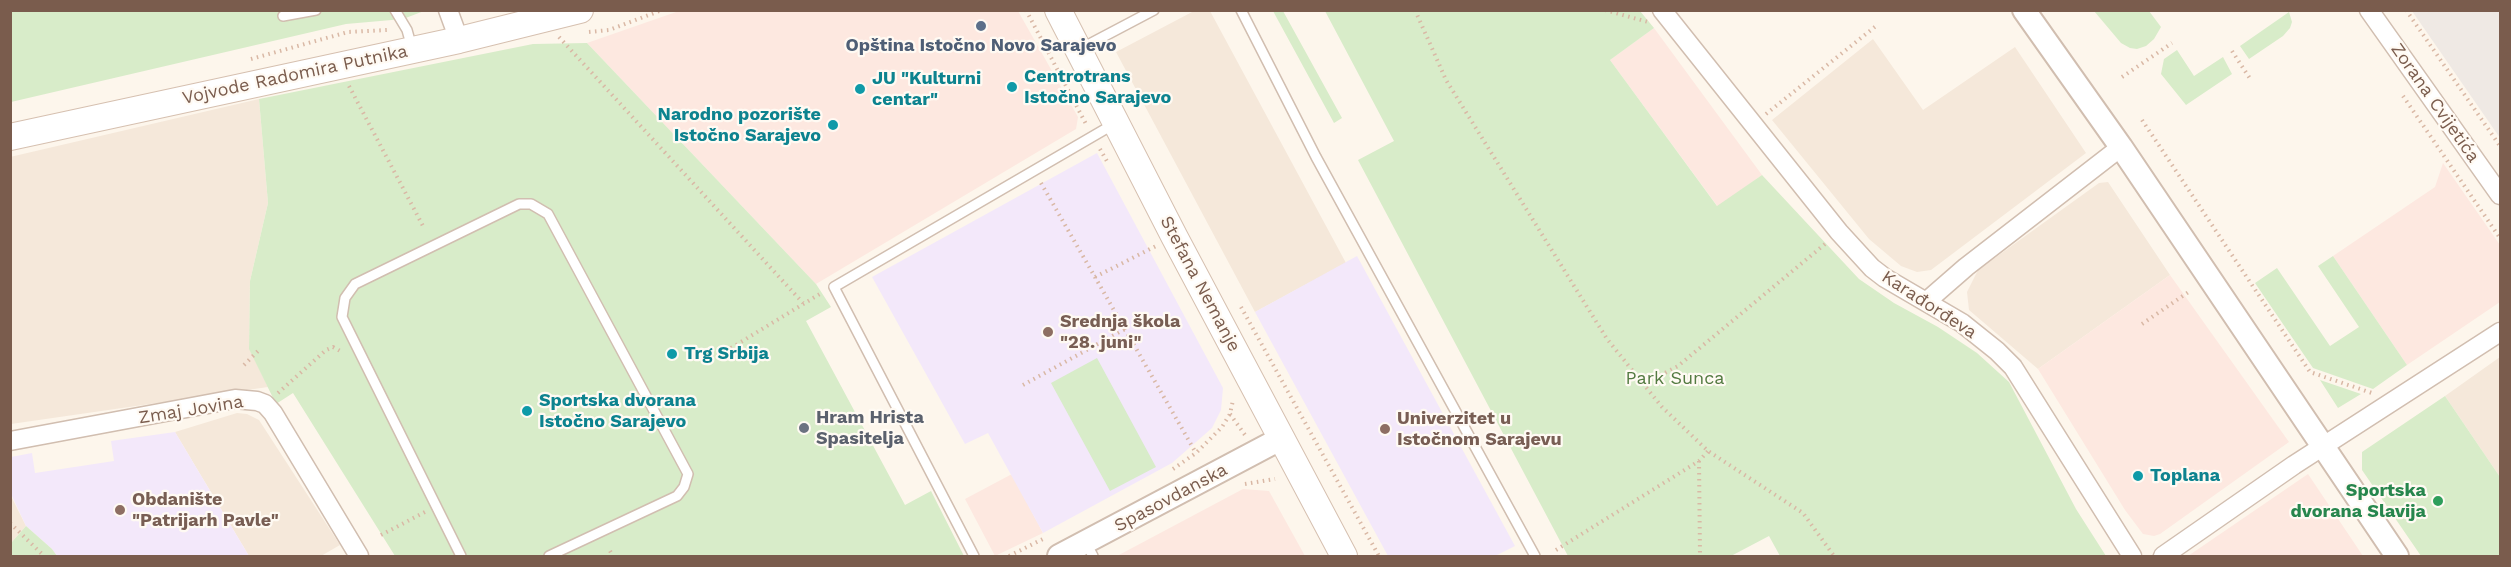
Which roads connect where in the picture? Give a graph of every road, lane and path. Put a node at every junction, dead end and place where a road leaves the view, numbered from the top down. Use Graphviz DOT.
graph roads {
  1 [pos="316,10"];
  2 [pos="395,10"];
  3 [pos="448,10"];
  4 [pos="662,10"];
  5 [pos="1026,10"];
  6 [pos="1058,10"];
  7 [pos="1154,10"];
  8 [pos="1241,10"];
  9 [pos="1415,10"];
  10 [pos="1605,10"];
  11 [pos="1662,10"];
  12 [pos="2024,10"];
  13 [pos="2369,10"];
  14 [pos="2406,10"];
  15 [pos="283,16"];
  16 [pos="584,21"];
  17 [pos="1876,26"];
  18 [pos="1677,29"];
  19 [pos="567,34"];
  20 [pos="459,40"];
  21 [pos="2172,43"];
  22 [pos="1080,49"];
  23 [pos="412,50"];
  24 [pos="2232,51"];
  25 [pos="2122,77"];
  26 [pos="345,78"];
  27 [pos="2251,80"];
  28 [pos="2398,88"];
  29 [pos="1762,118"];
  30 [pos="2142,120"];
  31 [pos="1116,123"];
  32 [pos="1093,136"];
  33 [pos="10,137"];
  34 [pos="2500,146"];
  35 [pos="2121,147"];
  36 [pos="1110,166"];
  37 [pos="1034,171"];
  38 [pos="2500,195"];
  39 [pos="423,226"];
  40 [pos="1839,232"];
  41 [pos="1149,236"];
  42 [pos="2500,238"];
  43 [pos="1163,246"];
  44 [pos="1095,277"];
  45 [pos="834,287"];
  46 [pos="2190,291"];
  47 [pos="1927,301"];
  48 [pos="803,303"];
  49 [pos="2142,324"];
  50 [pos="1125,329"];
  51 [pos="2500,332"];
  52 [pos="731,348"];
  53 [pos="260,349"];
  54 [pos="346,360"];
  55 [pos="244,365"];
  56 [pos="1644,384"];
  57 [pos="1023,385"];
  58 [pos="284,388"];
  59 [pos="1233,393"];
  60 [pos="2373,393"];
  61 [pos="1230,414"];
  62 [pos="1282,438"];
  63 [pos="10,441"];
  64 [pos="2324,445"];
  65 [pos="1258,451"];
  66 [pos="1708,451"];
  67 [pos="1699,460"];
  68 [pos="1281,488"];
  69 [pos="420,502"];
  70 [pos="426,512"];
  71 [pos="430,520"];
  72 [pos="10,523"];
  73 [pos="381,535"];
  74 [pos="1090,550"];
  75 [pos="1556,550"];
  76 [pos="610,551"];
  77 [pos="44,556"];
  78 [pos="359,556"];
  79 [pos="460,556"];
  80 [pos="549,556"];
  81 [pos="613,556"];
  82 [pos="974,556"];
  83 [pos="1059,556"];
  84 [pos="1344,556"];
  85 [pos="1535,556"];
  86 [pos="1700,556"];
  87 [pos="1834,556"];
  88 [pos="2132,556"];
  89 [pos="2163,556"];
  90 [pos="2397,556"];
  1 -- 15 [label="lane"];
  2 -- 23 [label="lane"];
  3 -- 20 [label="street"];
  4 -- 16 [label="path"];
  5 -- 32 [label="path"];
  6 -- 22 [label="main road, Stefana Nemanje"];
  7 -- 22 [label="lane"];
  8 -- 85 [label="lane"];
  9 -- 56 [label="path"];
  10 -- 18 [label="path"];
  11 -- 18 [label="street, Karađorđeva"];
  12 -- 35 [label="street"];
  13 -- 38 [label="street, Zorana Cvijetića"];
  14 -- 34 [label="path"];
  16 -- 20 [label="main road, Vojvode Radomira Putnika"];
  17 -- 29 [label="path"];
  18 -- 40 [label="street, Karađorđeva"];
  19 -- 48 [label="path"];
  20 -- 23 [label="main road, Vojvode Radomira Putnika"];
  21 -- 25 [label="path"];
  22 -- 31 [label="main road, Stefana Nemanje"];
  23 -- 33 [label="main road, Vojvode Radomira Putnika"];
  24 -- 27 [label="path"];
  26 -- 39 [label="path"];
  28 -- 42 [label="path"];
  30 -- 60 [label="path"];
  31 -- 32 [label="lane"];
  31 -- 43 [label="main road, Stefana Nemanje"];
  32 -- 36 [label="path"];
  32 -- 37 [label="lane"];
  35 -- 47 [label="street"];
  35 -- 64 [label="street"];
  37 -- 44 [label="path"];
  37 -- 45 [label="lane"];
  40 -- 47 [label="street, Karađorđeva"];
  40 -- 56 [label="path"];
  41 -- 43 [label="path"];
  43 -- 44 [label="path"];
  43 -- 62 [label="main road, Stefana Nemanje"];
  44 -- 50 [label="path"];
  45 -- 48 [label="path"];
  45 -- 82 [label="lane"];
  46 -- 49 [label="path"];
  47 -- 88 [label="street, Karađorđeva"];
  48 -- 52 [label="path"];
  50 -- 57 [label="path"];
  50 -- 61 [label="path"];
  51 -- 64 [label="street"];
  53 -- 55 [label="path"];
  54 -- 58 [label="path"];
  56 -- 66 [label="path"];
  59 -- 61 [label="path"];
  61 -- 65 [label="path"];
  62 -- 65 [label="street, Spasovdanska"];
  62 -- 84 [label="main road, Stefana Nemanje"];
  63 -- 78 [label="street, Zmaj Jovina"];
  64 -- 89 [label="street"];
  64 -- 90 [label="street"];
  65 -- 68 [label="path"];
  65 -- 74 [label="street, Spasovdanska"];
  66 -- 67 [label="path"];
  66 -- 87 [label="path"];
  67 -- 75 [label="path"];
  67 -- 86 [label="path"];
  69 -- 70 [label="path"];
  70 -- 71 [label="path"];
  70 -- 73 [label="path"];
  72 -- 77 [label="path"];
  74 -- 83 [label="street, Spasovdanska"];
  76 -- 81 [label="path"];
  79 -- 80 [label="lane"];
}
